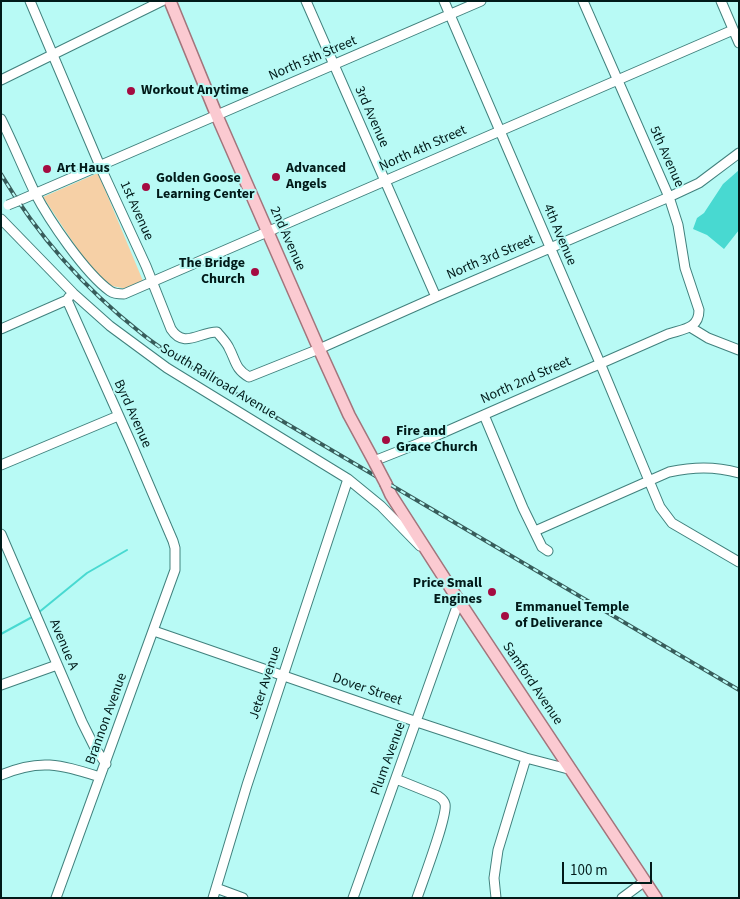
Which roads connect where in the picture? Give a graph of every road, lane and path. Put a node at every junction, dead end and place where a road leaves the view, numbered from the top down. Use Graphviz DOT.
graph roads {
  1 [pos="30,1"];
  2 [pos="162,1"];
  3 [pos="170,1"];
  4 [pos="306,1"];
  5 [pos="444,1"];
  6 [pos="481,1"];
  7 [pos="583,1"];
  8 [pos="721,1"];
  9 [pos="450,15"];
  10 [pos="733,30"];
  11 [pos="739,43"];
  12 [pos="53,55"];
  13 [pos="333,65"];
  14 [pos="5,78"];
  15 [pos="616,80"];
  16 [pos="217,116"];
  17 [pos="1,119"];
  18 [pos="499,131"];
  19 [pos="739,153"];
  20 [pos="100,166"];
  21 [pos="384,181"];
  22 [pos="34,194"];
  23 [pos="669,197"];
  24 [pos="4,206"];
  25 [pos="1,219"];
  26 [pos="268,233"];
  27 [pos="550,248"];
  28 [pos="152,284"];
  29 [pos="70,297"];
  30 [pos="436,297"];
  31 [pos="690,327"];
  32 [pos="1,329"];
  33 [pos="319,350"];
  34 [pos="739,350"];
  35 [pos="600,363"];
  36 [pos="249,377"];
  37 [pos="484,415"];
  38 [pos="118,416"];
  39 [pos="375,462"];
  40 [pos="1,466"];
  41 [pos="739,473"];
  42 [pos="348,478"];
  43 [pos="650,479"];
  44 [pos="386,484"];
  45 [pos="535,531"];
  46 [pos="1,534"];
  47 [pos="175,548"];
  48 [pos="548,551"];
  49 [pos="430,557"];
  50 [pos="739,562"];
  51 [pos="459,601"];
  52 [pos="154,631"];
  53 [pos="57,666"];
  54 [pos="283,676"];
  55 [pos="1,685"];
  56 [pos="417,722"];
  57 [pos="526,758"];
  58 [pos="106,764"];
  59 [pos="572,770"];
  60 [pos="1,775"];
  61 [pos="100,777"];
  62 [pos="396,779"];
  63 [pos="645,881"];
  64 [pos="216,888"];
  65 [pos="56,898"];
  66 [pos="213,898"];
  67 [pos="243,898"];
  68 [pos="353,898"];
  69 [pos="417,898"];
  70 [pos="496,898"];
  71 [pos="622,898"];
  72 [pos="656,898"];
  1 -- 12 [label="street, 1st Avenue"];
  2 -- 12 [label="street"];
  3 -- 16 [label="main road, 2nd Avenue"];
  4 -- 13 [label="street, 3rd Avenue"];
  5 -- 9 [label="street, 4th Avenue"];
  6 -- 9 [label="street, North 5th Street"];
  7 -- 15 [label="street, 5th Avenue"];
  8 -- 10 [label="street"];
  9 -- 13 [label="street, North 5th Street"];
  9 -- 18 [label="street, 4th Avenue"];
  10 -- 11 [label="street"];
  10 -- 15 [label="street, North 4th Street"];
  12 -- 14 [label="street"];
  12 -- 20 [label="street, 1st Avenue"];
  13 -- 16 [label="street, North 5th Street"];
  13 -- 21 [label="street, 3rd Avenue"];
  15 -- 18 [label="street, North 4th Street"];
  15 -- 23 [label="street, 5th Avenue"];
  16 -- 20 [label="street, North 5th Street"];
  16 -- 26 [label="main road, 2nd Avenue"];
  17 -- 22 [label="street"];
  18 -- 21 [label="street, North 4th Street"];
  18 -- 27 [label="street, 4th Avenue"];
  19 -- 23 [label="street, North 3rd Street"];
  20 -- 22 [label="street, North 5th Street"];
  20 -- 28 [label="street, 1st Avenue"];
  21 -- 26 [label="street, North 4th Street"];
  21 -- 30 [label="street, 3rd Avenue"];
  22 -- 24 [label="street, North 5th Street, bridge"];
  22 -- 28 [label="street, North 4th Street"];
  23 -- 27 [label="street, North 3rd Street"];
  23 -- 31 [label="street, 5th Avenue"];
  25 -- 29 [label="street, South Railroad Avenue"];
  26 -- 28 [label="street, North 4th Street"];
  26 -- 33 [label="main road, 2nd Avenue"];
  27 -- 30 [label="street, North 3rd Street"];
  27 -- 35 [label="street, 4th Avenue"];
  28 -- 36 [label="street, 1st Avenue"];
  29 -- 32 [label="street"];
  29 -- 38 [label="street, Byrd Avenue"];
  29 -- 42 [label="street, South Railroad Avenue"];
  30 -- 33 [label="street, North 3rd Street"];
  31 -- 34 [label="street"];
  31 -- 35 [label="street, North 2nd Street"];
  33 -- 36 [label="street, North 3rd Street"];
  33 -- 39 [label="main road, 2nd Avenue"];
  35 -- 37 [label="street, North 2nd Street"];
  35 -- 43 [label="street, 4th Avenue"];
  37 -- 39 [label="street, North 2nd Street"];
  37 -- 45 [label="street"];
  38 -- 40 [label="street"];
  38 -- 47 [label="street, Byrd Avenue"];
  39 -- 44 [label="main road, 2nd Avenue, bridge"];
  41 -- 43 [label="street"];
  42 -- 49 [label="street, South Railroad Avenue"];
  42 -- 54 [label="street, Jeter Avenue"];
  43 -- 45 [label="street"];
  43 -- 50 [label="street, 4th Avenue"];
  44 -- 49 [label="main road, Samford Avenue"];
  45 -- 48 [label="street"];
  46 -- 53 [label="street, Avenue A"];
  47 -- 52 [label="street, Brannon Avenue"];
  49 -- 51 [label="main road, Samford Avenue"];
  51 -- 56 [label="street, Plum Avenue"];
  51 -- 59 [label="main road, Samford Avenue"];
  52 -- 54 [label="street, Dover Street"];
  52 -- 58 [label="street, Brannon Avenue"];
  53 -- 55 [label="street"];
  53 -- 58 [label="street, Avenue A"];
  54 -- 56 [label="street, Dover Street"];
  54 -- 64 [label="street, Jeter Avenue"];
  56 -- 57 [label="street, Dover Street"];
  56 -- 62 [label="street, Plum Avenue"];
  57 -- 59 [label="street, Dover Street"];
  57 -- 70 [label="street"];
  58 -- 61 [label="street, Brannon Avenue"];
  59 -- 63 [label="main road, Samford Avenue"];
  60 -- 61 [label="street"];
  61 -- 65 [label="street, Brannon Avenue"];
  62 -- 68 [label="street, Plum Avenue"];
  62 -- 69 [label="street"];
  63 -- 71 [label="street"];
  63 -- 72 [label="main road, Samford Avenue"];
  64 -- 66 [label="street, Jeter Avenue"];
  64 -- 67 [label="street"];
}
